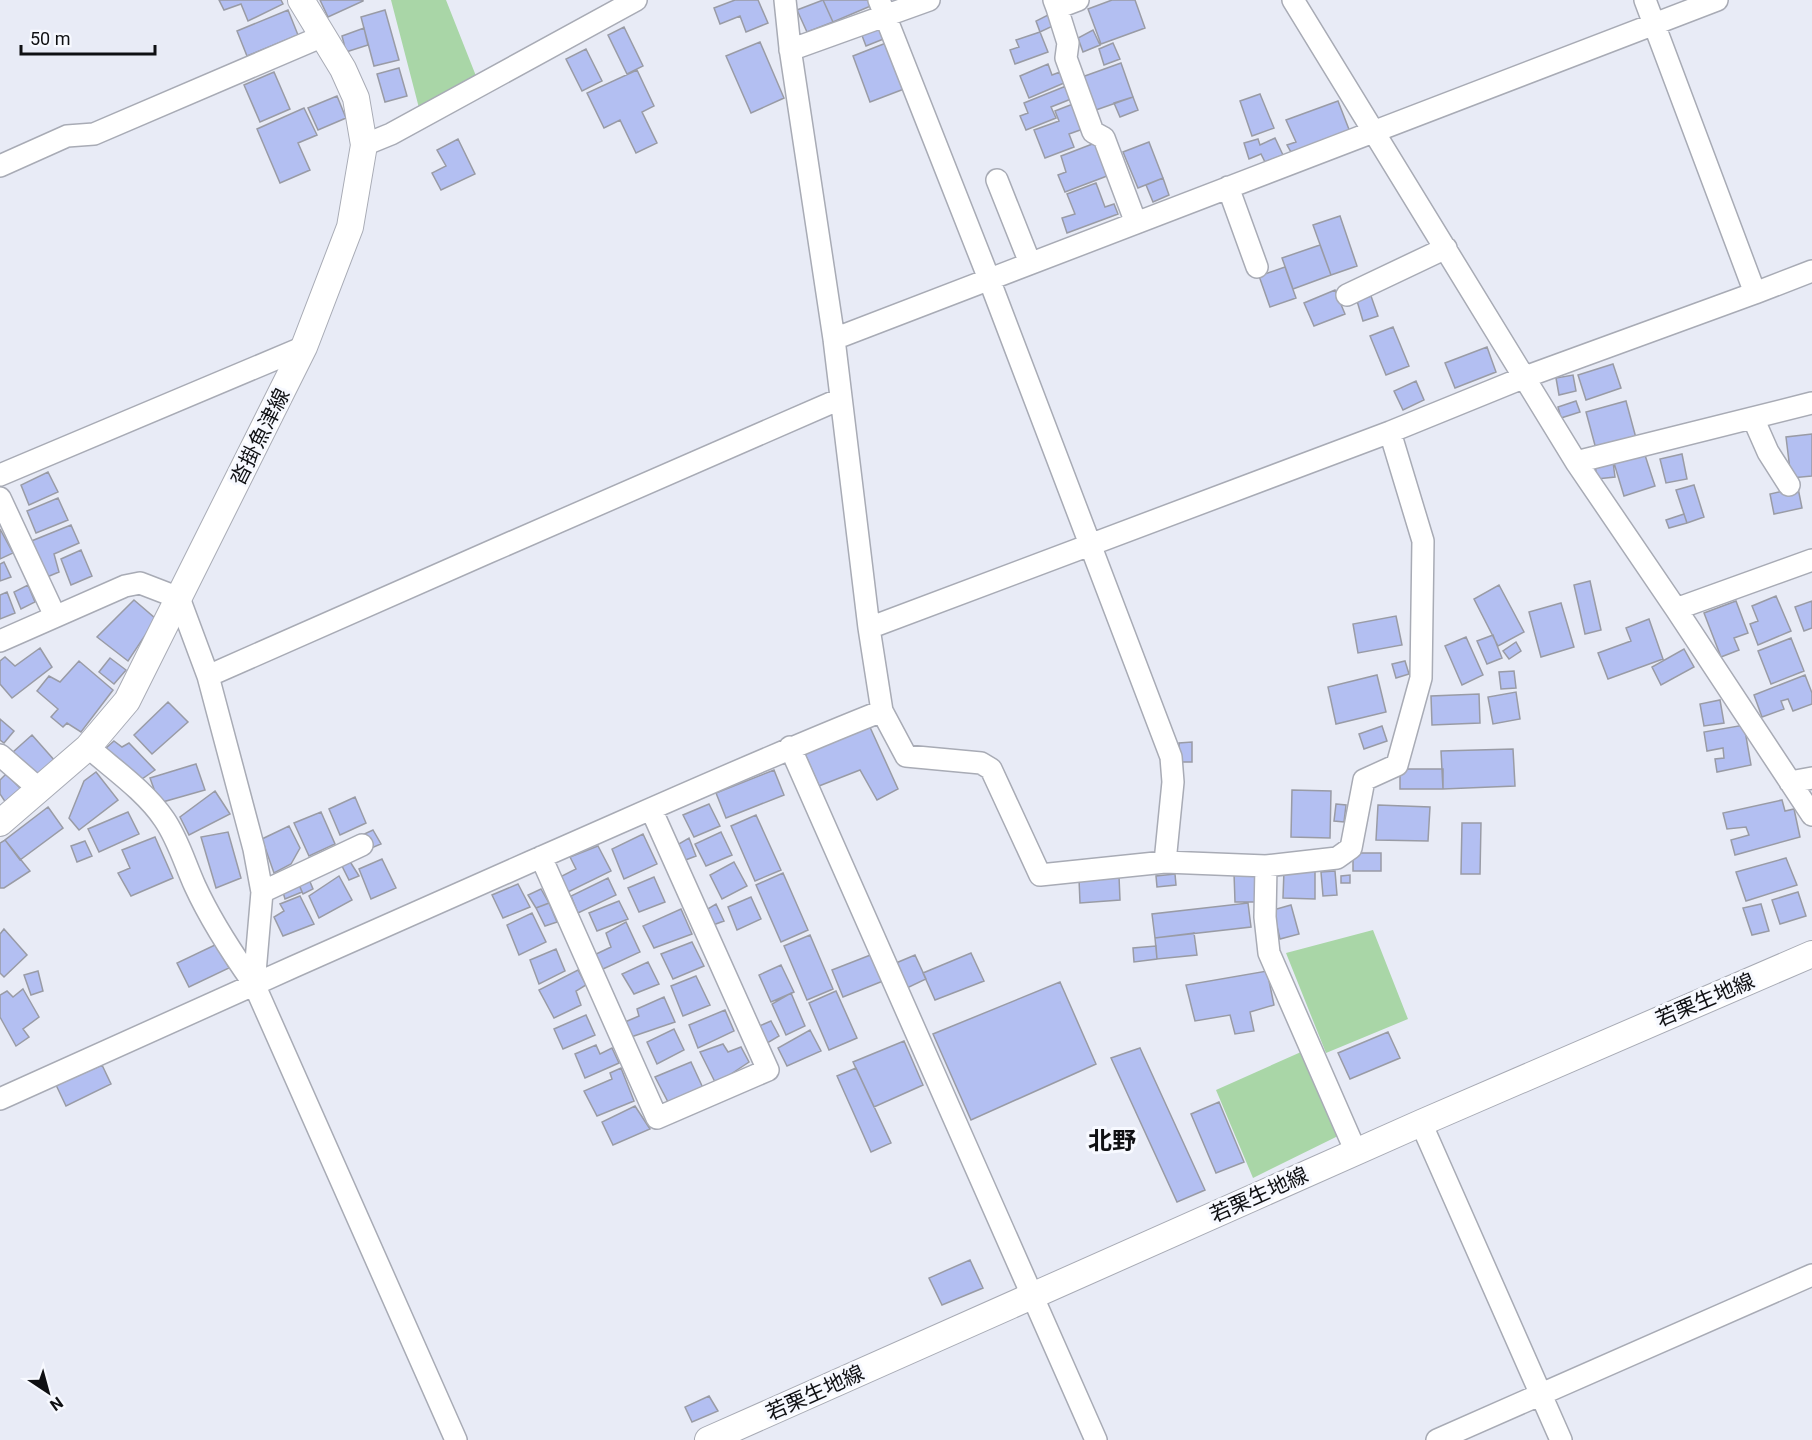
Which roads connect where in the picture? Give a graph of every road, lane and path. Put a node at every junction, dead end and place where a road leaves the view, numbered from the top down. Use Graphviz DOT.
graph roads {
  1 [pos="301,0"];
  2 [pos="636,0"];
  3 [pos="785,0"];
  4 [pos="928,0"];
  5 [pos="1078,0"];
  6 [pos="1293,0"];
  7 [pos="1645,0"];
  8 [pos="1717,0"];
  9 [pos="1055,4"];
  10 [pos="882,8"];
  11 [pos="1654,24"];
  12 [pos="323,36"];
  13 [pos="790,50"];
  14 [pos="1374,132"];
  15 [pos="364,144"];
  16 [pos="0,166"];
  17 [pos="997,180"];
  18 [pos="1228,187"];
  19 [pos="1136,223"];
  20 [pos="1446,248"];
  21 [pos="1030,263"];
  22 [pos="1257,267"];
  23 [pos="1812,271"];
  24 [pos="988,279"];
  25 [pos="1755,293"];
  26 [pos="1347,295"];
  27 [pos="834,339"];
  28 [pos="304,347"];
  29 [pos="1525,377"];
  30 [pos="840,399"];
  31 [pos="1812,403"];
  32 [pos="1753,417"];
  33 [pos="1390,432"];
  34 [pos="1576,462"];
  35 [pos="0,475"];
  36 [pos="1789,486"];
  37 [pos="0,498"];
  38 [pos="1089,545"];
  39 [pos="1812,560"];
  40 [pos="179,598"];
  41 [pos="1676,609"];
  42 [pos="55,616"];
  43 [pos="869,628"];
  44 [pos="0,641"];
  45 [pos="208,676"];
  46 [pos="882,711"];
  47 [pos="88,747"];
  48 [pos="790,747"];
  49 [pos="0,755"];
  50 [pos="1812,778"];
  51 [pos="1790,782"];
  52 [pos="38,788"];
  53 [pos="651,809"];
  54 [pos="1812,815"];
  55 [pos="0,823"];
  56 [pos="362,845"];
  57 [pos="541,857"];
  58 [pos="1165,862"];
  59 [pos="1266,866"];
  60 [pos="262,892"];
  61 [pos="1812,954"];
  62 [pos="254,984"];
  63 [pos="0,1099"];
  64 [pos="1420,1123"];
  65 [pos="1356,1152"];
  66 [pos="1812,1275"];
  67 [pos="1032,1297"];
  68 [pos="1541,1394"];
  69 [pos="456,1440"];
  70 [pos="708,1440"];
  71 [pos="1096,1440"];
  72 [pos="1437,1440"];
  73 [pos="1561,1440"];
  1 -- 12 [label="main road, 沓掛魚津線"];
  2 -- 15 [label="street"];
  3 -- 13 [label="street"];
  4 -- 10 [label="street"];
  5 -- 9 [label="street"];
  6 -- 14 [label="street"];
  7 -- 11 [label="street"];
  8 -- 11 [label="street"];
  9 -- 19 [label="street"];
  10 -- 13 [label="street"];
  10 -- 24 [label="street"];
  11 -- 14 [label="street"];
  11 -- 25 [label="street"];
  12 -- 15 [label="main road, 沓掛魚津線"];
  12 -- 16 [label="street"];
  13 -- 27 [label="street"];
  14 -- 18 [label="street"];
  14 -- 20 [label="street"];
  15 -- 28 [label="main road, 沓掛魚津線"];
  17 -- 21 [label="street"];
  18 -- 19 [label="street"];
  18 -- 22 [label="street"];
  19 -- 21 [label="street"];
  20 -- 26 [label="street"];
  20 -- 29 [label="street"];
  21 -- 24 [label="street"];
  23 -- 25 [label="street"];
  24 -- 27 [label="street"];
  24 -- 38 [label="street"];
  25 -- 29 [label="street"];
  27 -- 30 [label="street"];
  28 -- 35 [label="street"];
  28 -- 40 [label="main road, 沓掛魚津線"];
  29 -- 33 [label="street"];
  29 -- 34 [label="street"];
  30 -- 43 [label="street"];
  30 -- 45 [label="street"];
  31 -- 32 [label="street"];
  32 -- 34 [label="street"];
  32 -- 36 [label="street"];
  33 -- 38 [label="street"];
  33 -- 59 [label="street"];
  34 -- 41 [label="street"];
  37 -- 42 [label="street"];
  38 -- 43 [label="street"];
  38 -- 58 [label="street"];
  39 -- 41 [label="street"];
  40 -- 42 [label="street"];
  40 -- 45 [label="street"];
  40 -- 47 [label="main road, 沓掛魚津線"];
  41 -- 51 [label="street"];
  42 -- 44 [label="street"];
  43 -- 46 [label="street"];
  45 -- 60 [label="street"];
  46 -- 48 [label="street"];
  46 -- 58 [label="street"];
  47 -- 52 [label="main road, 沓掛魚津線"];
  47 -- 62 [label="street"];
  48 -- 53 [label="street"];
  48 -- 67 [label="street"];
  49 -- 52 [label="street"];
  50 -- 51 [label="street"];
  51 -- 54 [label="street"];
  52 -- 55 [label="main road, 沓掛魚津線"];
  53 -- 57 [label="street"];
  53 -- 57 [label="street"];
  56 -- 60 [label="street"];
  57 -- 62 [label="street"];
  58 -- 59 [label="street"];
  59 -- 65 [label="street"];
  60 -- 62 [label="street"];
  61 -- 64 [label="main road, 若栗生地線"];
  62 -- 63 [label="street"];
  62 -- 69 [label="street"];
  64 -- 65 [label="main road, 若栗生地線"];
  64 -- 68 [label="street"];
  65 -- 67 [label="main road, 若栗生地線"];
  66 -- 68 [label="street"];
  67 -- 70 [label="main road, 若栗生地線"];
  67 -- 71 [label="street"];
  68 -- 72 [label="street"];
  68 -- 73 [label="street"];
}
